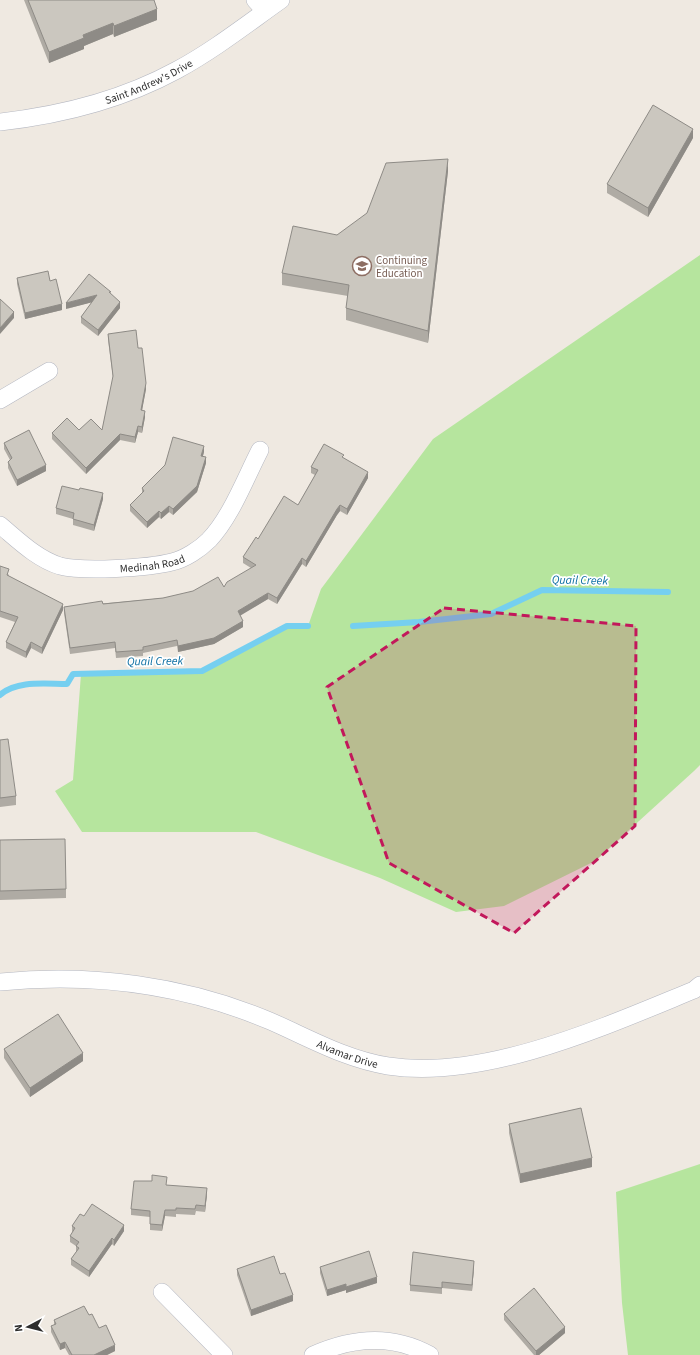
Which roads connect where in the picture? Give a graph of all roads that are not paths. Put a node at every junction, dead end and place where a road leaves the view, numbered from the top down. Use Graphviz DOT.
graph roads {
  1 [pos="281,0"];
  2 [pos="260,6"];
  3 [pos="0,122"];
  4 [pos="49,371"];
  5 [pos="0,400"];
  6 [pos="260,450"];
  7 [pos="0,525"];
  8 [pos="0,982"];
  9 [pos="698,989"];
  10 [pos="162,1292"];
  11 [pos="224,1355"];
  12 [pos="313,1355"];
  13 [pos="430,1355"];
  1 -- 2 [label="street, Saint Andrew's Drive"];
  2 -- 3 [label="street, Saint Andrew's Drive"];
  4 -- 5 [label="street"];
  6 -- 7 [label="street, Medinah Road"];
  8 -- 9 [label="street, Alvamar Drive"];
  10 -- 11 [label="street"];
  12 -- 13 [label="street"];
}
